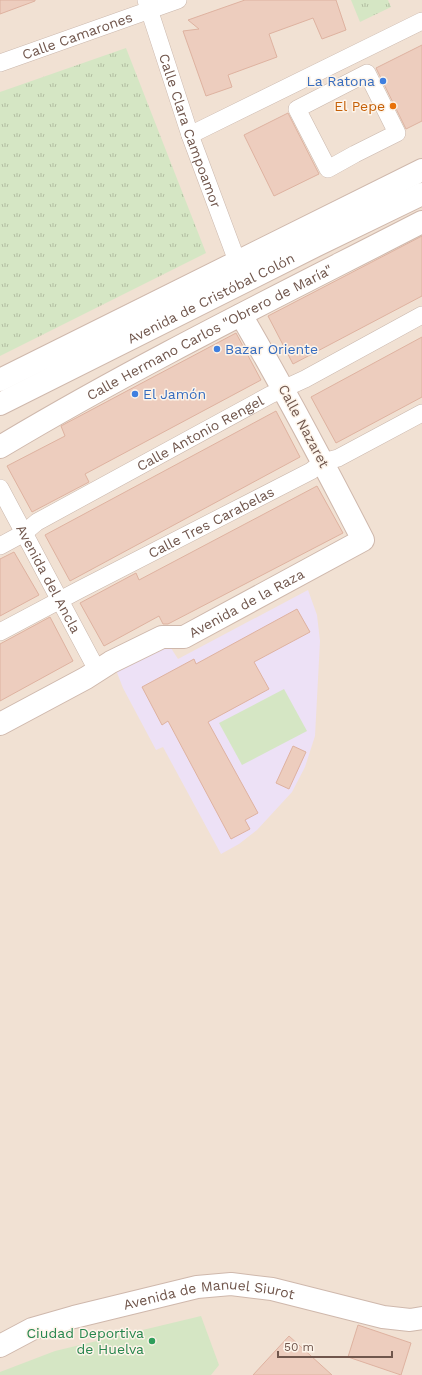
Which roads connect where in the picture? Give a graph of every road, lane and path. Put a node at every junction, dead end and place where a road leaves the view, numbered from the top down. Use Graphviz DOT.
graph roads {
  1 [pos="178,0"];
  2 [pos="148,5"];
  3 [pos="422,21"];
  4 [pos="0,63"];
  5 [pos="297,109"];
  6 [pos="190,135"];
  7 [pos="422,170"];
  8 [pos="422,194"];
  9 [pos="422,222"];
  10 [pos="237,261"];
  11 [pos="241,315"];
  12 [pos="422,315"];
  13 [pos="0,380"];
  14 [pos="284,389"];
  15 [pos="0,404"];
  16 [pos="422,413"];
  17 [pos="0,447"];
  18 [pos="323,462"];
  19 [pos="0,488"];
  20 [pos="24,533"];
  21 [pos="363,540"];
  22 [pos="0,546"];
  23 [pos="60,600"];
  24 [pos="0,632"];
  25 [pos="97,670"];
  26 [pos="0,724"];
  27 [pos="422,1318"];
  28 [pos="0,1346"];
  1 -- 2 [label="street, Calle Camarones"];
  2 -- 4 [label="street, Calle Camarones"];
  2 -- 6 [label="street, Calle Clara Campoamor"];
  3 -- 6 [label="street"];
  5 -- 5 [label="street"];
  6 -- 10 [label="street, Calle Clara Campoamor"];
  7 -- 10 [label="street, Avenida de Cristóbal Colón"];
  8 -- 15 [label="street, Avenida de Cristóbal Colón"];
  9 -- 11 [label="street, Calle Hermano Carlos \"Obrero de María\""];
  10 -- 13 [label="street, Avenida de Cristóbal Colón"];
  11 -- 14 [label="street, Calle Nazaret"];
  11 -- 17 [label="street, Calle Hermano Carlos \"Obrero de María\""];
  12 -- 14 [label="street, Calle Antonio Rengel"];
  14 -- 18 [label="street, Calle Nazaret"];
  14 -- 20 [label="street, Calle Antonio Rengel"];
  16 -- 18 [label="street, Calle Tres Carabelas"];
  18 -- 21 [label="street, Calle Nazaret"];
  18 -- 23 [label="street, Calle Tres Carabelas"];
  19 -- 20 [label="street, Avenida del Ancla"];
  20 -- 22 [label="street, Calle Antonio Rengel"];
  20 -- 23 [label="street, Avenida del Ancla"];
  21 -- 25 [label="street, Avenida de la Raza"];
  23 -- 24 [label="street, Calle Tres Carabelas"];
  23 -- 25 [label="street, Avenida del Ancla"];
  25 -- 26 [label="street, Avenida de la Raza"];
  27 -- 28 [label="street, Avenida de Manuel Siurot"];
}
